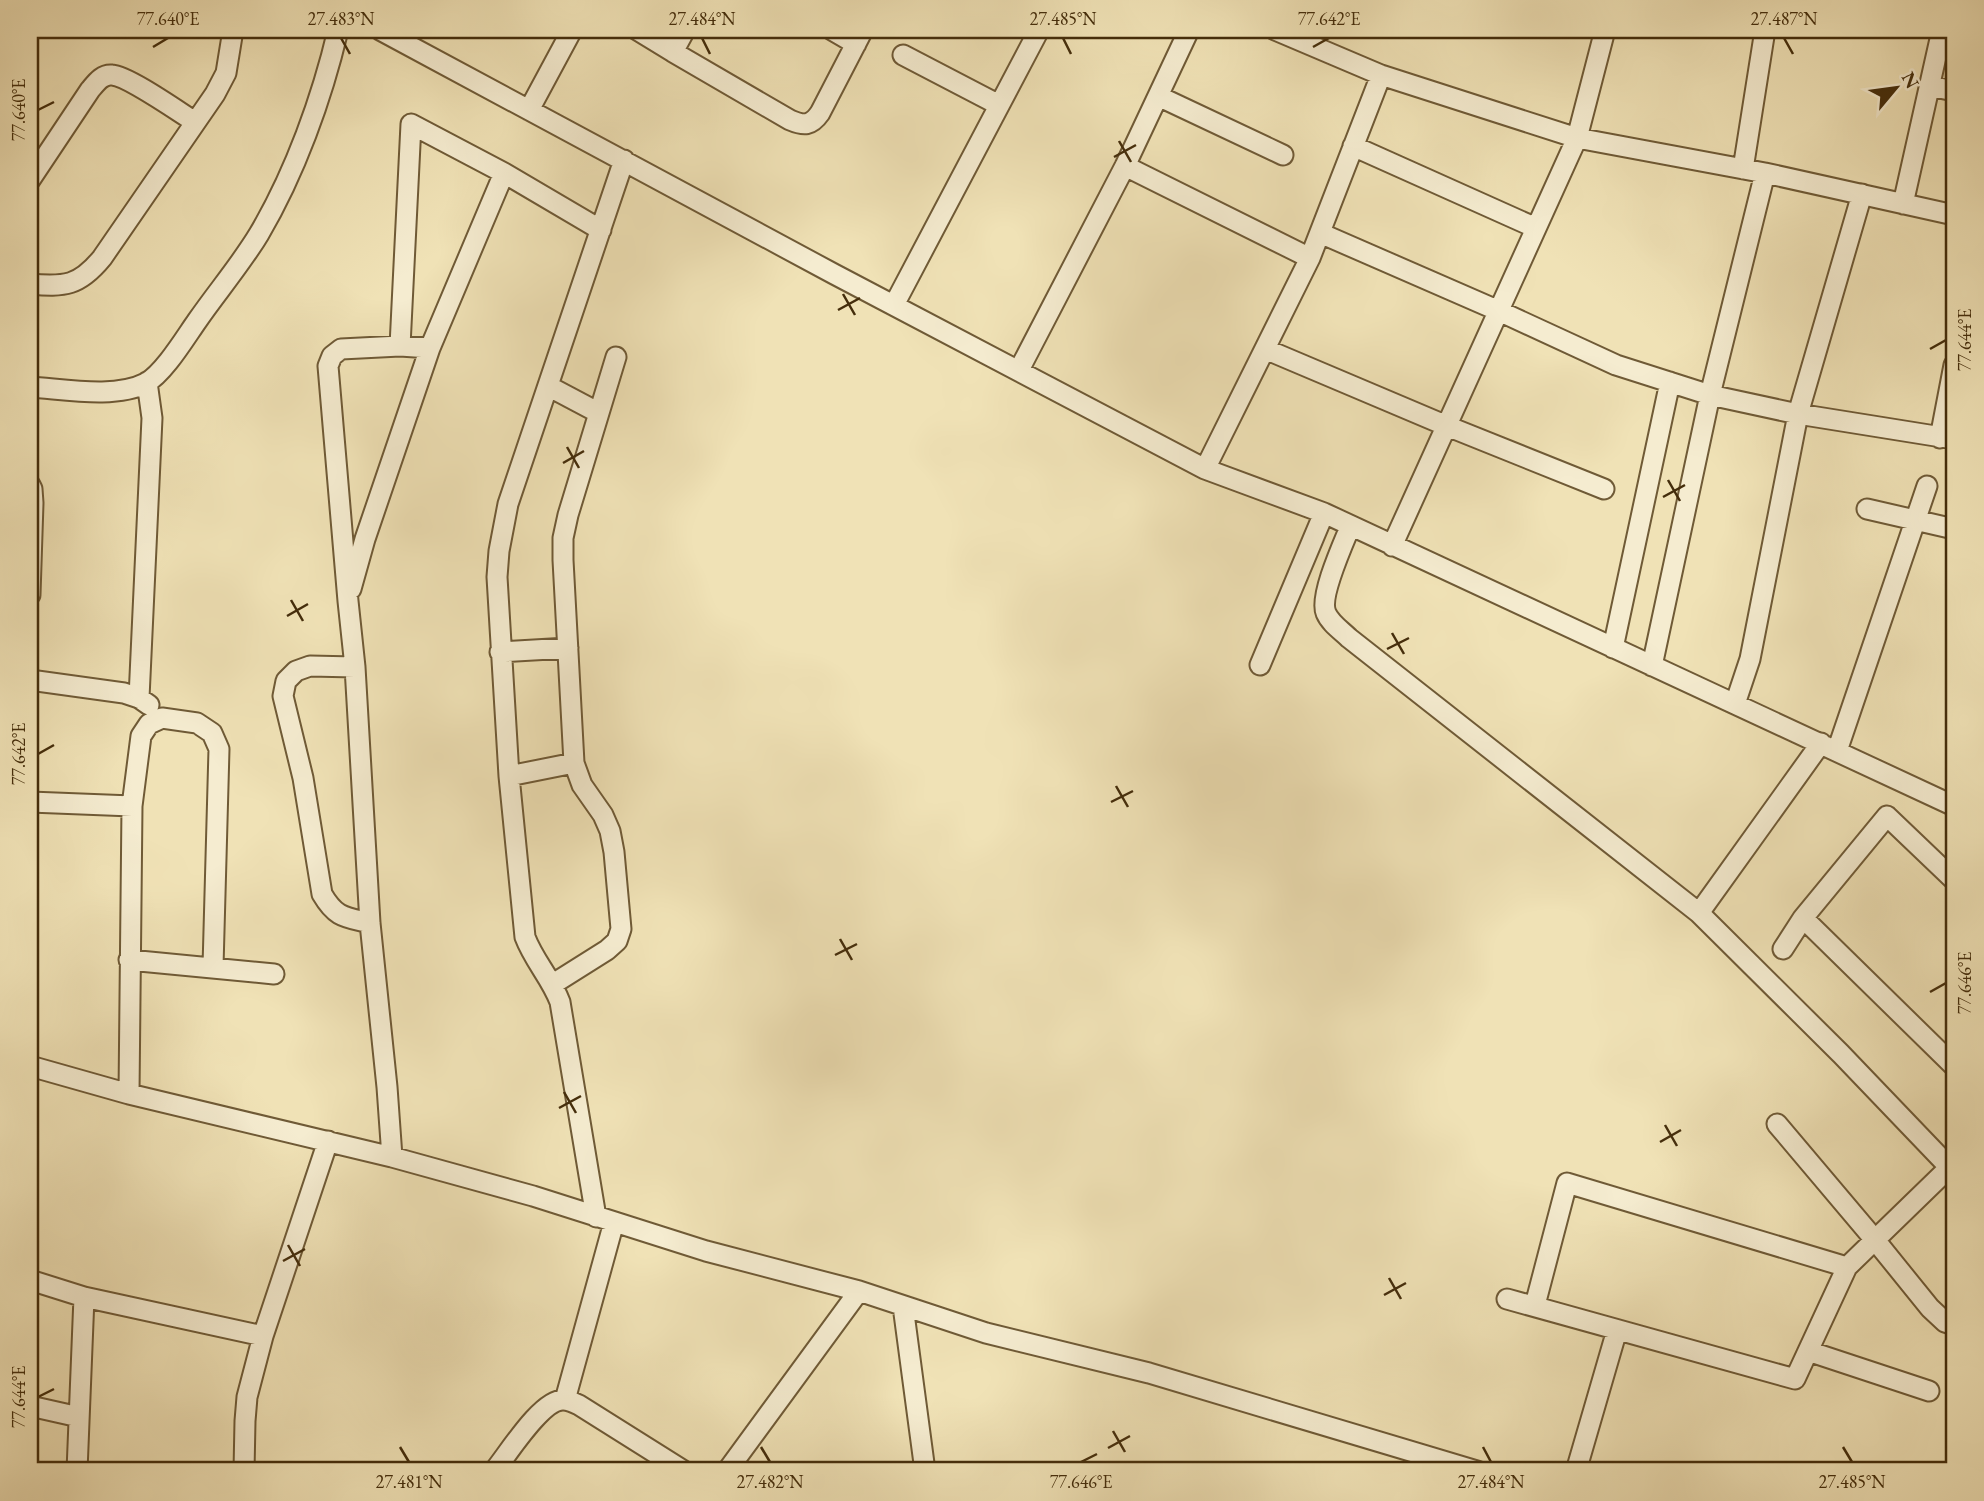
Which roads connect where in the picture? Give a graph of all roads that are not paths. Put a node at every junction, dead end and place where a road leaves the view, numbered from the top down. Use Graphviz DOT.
graph roads {
  1 [pos="233,30"];
  2 [pos="338,30"];
  3 [pos="380,30"];
  4 [pos="572,30"];
  5 [pos="637,30"];
  6 [pos="685,30"];
  7 [pos="832,30"];
  8 [pos="1039,30"];
  9 [pos="1189,30"];
  10 [pos="1275,30"];
  11 [pos="1605,30"];
  12 [pos="1765,30"];
  13 [pos="1942,30"];
  14 [pos="860,37"];
  15 [pos="673,52"];
  16 [pos="903,55"];
  17 [pos="1381,75"];
  18 [pos="1930,86"];
  19 [pos="1954,91"];
  20 [pos="1158,96"];
  21 [pos="999,105"];
  22 [pos="529,110"];
  23 [pos="195,122"];
  24 [pos="1577,138"];
  25 [pos="1353,146"];
  26 [pos="1283,155"];
  27 [pos="624,160"];
  28 [pos="1125,166"];
  29 [pos="1743,169"];
  30 [pos="504,173"];
  31 [pos="1765,173"];
  32 [pos="30,180"];
  33 [pos="1862,194"];
  34 [pos="1903,204"];
  35 [pos="1954,215"];
  36 [pos="1536,228"];
  37 [pos="601,230"];
  38 [pos="1320,233"];
  39 [pos="1310,258"];
  40 [pos="30,284"];
  41 [pos="894,305"];
  42 [pos="1499,311"];
  43 [pos="400,346"];
  44 [pos="430,348"];
  45 [pos="1265,349"];
  46 [pos="616,357"];
  47 [pos="1954,365"];
  48 [pos="1019,370"];
  49 [pos="147,382"];
  50 [pos="1670,382"];
  51 [pos="548,386"];
  52 [pos="30,387"];
  53 [pos="1710,395"];
  54 [pos="599,413"];
  55 [pos="1798,414"];
  56 [pos="1447,426"];
  57 [pos="1947,439"];
  58 [pos="1205,469"];
  59 [pos="30,485"];
  60 [pos="1927,486"];
  61 [pos="1604,489"];
  62 [pos="1867,509"];
  63 [pos="1324,513"];
  64 [pos="1915,520"];
  65 [pos="1350,527"];
  66 [pos="1954,529"];
  67 [pos="1392,546"];
  68 [pos="30,575"];
  69 [pos="30,595"];
  70 [pos="348,601"];
  71 [pos="568,648"];
  72 [pos="1613,648"];
  73 [pos="500,652"];
  74 [pos="1260,665"];
  75 [pos="1652,666"];
  76 [pos="355,667"];
  77 [pos="30,680"];
  78 [pos="139,698"];
  79 [pos="1735,704"];
  80 [pos="162,718"];
  81 [pos="1829,747"];
  82 [pos="574,763"];
  83 [pos="509,775"];
  84 [pos="1953,801"];
  85 [pos="30,802"];
  86 [pos="132,806"];
  87 [pos="1954,880"];
  88 [pos="1699,913"];
  89 [pos="1803,918"];
  90 [pos="370,923"];
  91 [pos="1783,949"];
  92 [pos="129,960"];
  93 [pos="213,967"];
  94 [pos="274,974"];
  95 [pos="553,984"];
  96 [pos="30,1066"];
  97 [pos="1954,1066"];
  98 [pos="129,1094"];
  99 [pos="1777,1124"];
  100 [pos="328,1142"];
  101 [pos="392,1157"];
  102 [pos="1952,1170"];
  103 [pos="605,1219"];
  104 [pos="1875,1240"];
  105 [pos="1847,1267"];
  106 [pos="30,1280"];
  107 [pos="859,1291"];
  108 [pos="84,1297"];
  109 [pos="1507,1299"];
  110 [pos="1535,1305"];
  111 [pos="903,1306"];
  112 [pos="1954,1325"];
  113 [pos="1617,1330"];
  114 [pos="263,1336"];
  115 [pos="1808,1351"];
  116 [pos="1930,1391"];
  117 [pos="565,1399"];
  118 [pos="30,1406"];
  119 [pos="79,1417"];
  120 [pos="1442,1467"];
  121 [pos="77,1471"];
  122 [pos="244,1471"];
  123 [pos="495,1471"];
  124 [pos="684,1471"];
  125 [pos="727,1471"];
  126 [pos="925,1471"];
  127 [pos="1477,1471"];
  128 [pos="1576,1471"];
  1 -- 23 [label="street"];
  2 -- 49 [label="street"];
  3 -- 22 [label="street"];
  4 -- 22 [label="street"];
  5 -- 15 [label="street"];
  6 -- 15 [label="street"];
  7 -- 14 [label="street"];
  8 -- 21 [label="street"];
  9 -- 20 [label="street"];
  10 -- 17 [label="street"];
  11 -- 24 [label="street"];
  12 -- 29 [label="street"];
  13 -- 18 [label="street"];
  14 -- 15 [label="street"];
  16 -- 21 [label="street"];
  17 -- 24 [label="street"];
  17 -- 25 [label="street"];
  18 -- 19 [label="street"];
  18 -- 34 [label="street"];
  20 -- 26 [label="street"];
  20 -- 28 [label="street"];
  21 -- 41 [label="street"];
  22 -- 27 [label="street"];
  23 -- 32 [label="street"];
  23 -- 40 [label="street"];
  24 -- 29 [label="street"];
  24 -- 36 [label="street"];
  25 -- 36 [label="street"];
  25 -- 38 [label="street"];
  27 -- 37 [label="street"];
  27 -- 41 [label="street"];
  28 -- 39 [label="street"];
  28 -- 48 [label="street"];
  29 -- 31 [label="street"];
  30 -- 37 [label="street"];
  30 -- 43 [label="street"];
  30 -- 44 [label="street"];
  31 -- 33 [label="street"];
  31 -- 53 [label="street"];
  33 -- 34 [label="street"];
  33 -- 55 [label="street"];
  34 -- 35 [label="street"];
  36 -- 42 [label="street"];
  37 -- 51 [label="street"];
  38 -- 39 [label="street"];
  38 -- 42 [label="street"];
  39 -- 45 [label="street"];
  41 -- 48 [label="street"];
  42 -- 50 [label="street"];
  42 -- 56 [label="street"];
  43 -- 44 [label="street"];
  43 -- 70 [label="street"];
  44 -- 70 [label="street"];
  45 -- 56 [label="street"];
  45 -- 58 [label="street"];
  46 -- 54 [label="street"];
  47 -- 57 [label="street"];
  48 -- 58 [label="street"];
  49 -- 52 [label="street"];
  49 -- 78 [label="street"];
  50 -- 53 [label="street"];
  50 -- 72 [label="street"];
  51 -- 54 [label="street"];
  51 -- 73 [label="street"];
  53 -- 55 [label="street"];
  53 -- 75 [label="street"];
  54 -- 71 [label="street"];
  55 -- 57 [label="street"];
  55 -- 79 [label="street"];
  56 -- 61 [label="street"];
  56 -- 67 [label="street"];
  58 -- 63 [label="street"];
  59 -- 68 [label="street"];
  60 -- 64 [label="street"];
  62 -- 64 [label="street"];
  63 -- 65 [label="street"];
  63 -- 74 [label="street"];
  64 -- 66 [label="street"];
  64 -- 81 [label="street"];
  65 -- 67 [label="street"];
  65 -- 88 [label="street"];
  67 -- 72 [label="street"];
  68 -- 69 [label="street"];
  70 -- 76 [label="street"];
  71 -- 73 [label="street"];
  71 -- 82 [label="street"];
  72 -- 75 [label="street"];
  73 -- 83 [label="street"];
  75 -- 79 [label="street"];
  76 -- 90 [label="street"];
  76 -- 90 [label="street"];
  77 -- 78 [label="street"];
  78 -- 80 [label="street"];
  79 -- 81 [label="street"];
  80 -- 86 [label="street"];
  80 -- 93 [label="street"];
  81 -- 84 [label="street"];
  81 -- 88 [label="street"];
  82 -- 83 [label="street"];
  82 -- 95 [label="street"];
  83 -- 95 [label="street"];
  85 -- 86 [label="street"];
  86 -- 92 [label="street"];
  87 -- 89 [label="street"];
  88 -- 102 [label="street"];
  89 -- 91 [label="street"];
  89 -- 97 [label="street"];
  90 -- 101 [label="street"];
  92 -- 93 [label="street"];
  92 -- 98 [label="street"];
  93 -- 94 [label="street"];
  95 -- 103 [label="street"];
  96 -- 98 [label="street"];
  98 -- 100 [label="street"];
  99 -- 104 [label="street"];
  100 -- 101 [label="street"];
  100 -- 114 [label="street"];
  101 -- 103 [label="street"];
  102 -- 104 [label="street"];
  103 -- 107 [label="street"];
  103 -- 117 [label="street"];
  104 -- 105 [label="street"];
  104 -- 112 [label="street"];
  105 -- 110 [label="street"];
  105 -- 115 [label="street"];
  106 -- 108 [label="street"];
  107 -- 111 [label="street"];
  107 -- 125 [label="street"];
  108 -- 114 [label="street"];
  108 -- 119 [label="street"];
  109 -- 110 [label="street"];
  110 -- 113 [label="street"];
  111 -- 120 [label="street"];
  111 -- 126 [label="street"];
  113 -- 115 [label="street"];
  113 -- 128 [label="street"];
  114 -- 122 [label="street"];
  115 -- 116 [label="street"];
  117 -- 123 [label="street"];
  117 -- 124 [label="street"];
  118 -- 119 [label="street"];
  119 -- 121 [label="street"];
  120 -- 127 [label="street"];
}
